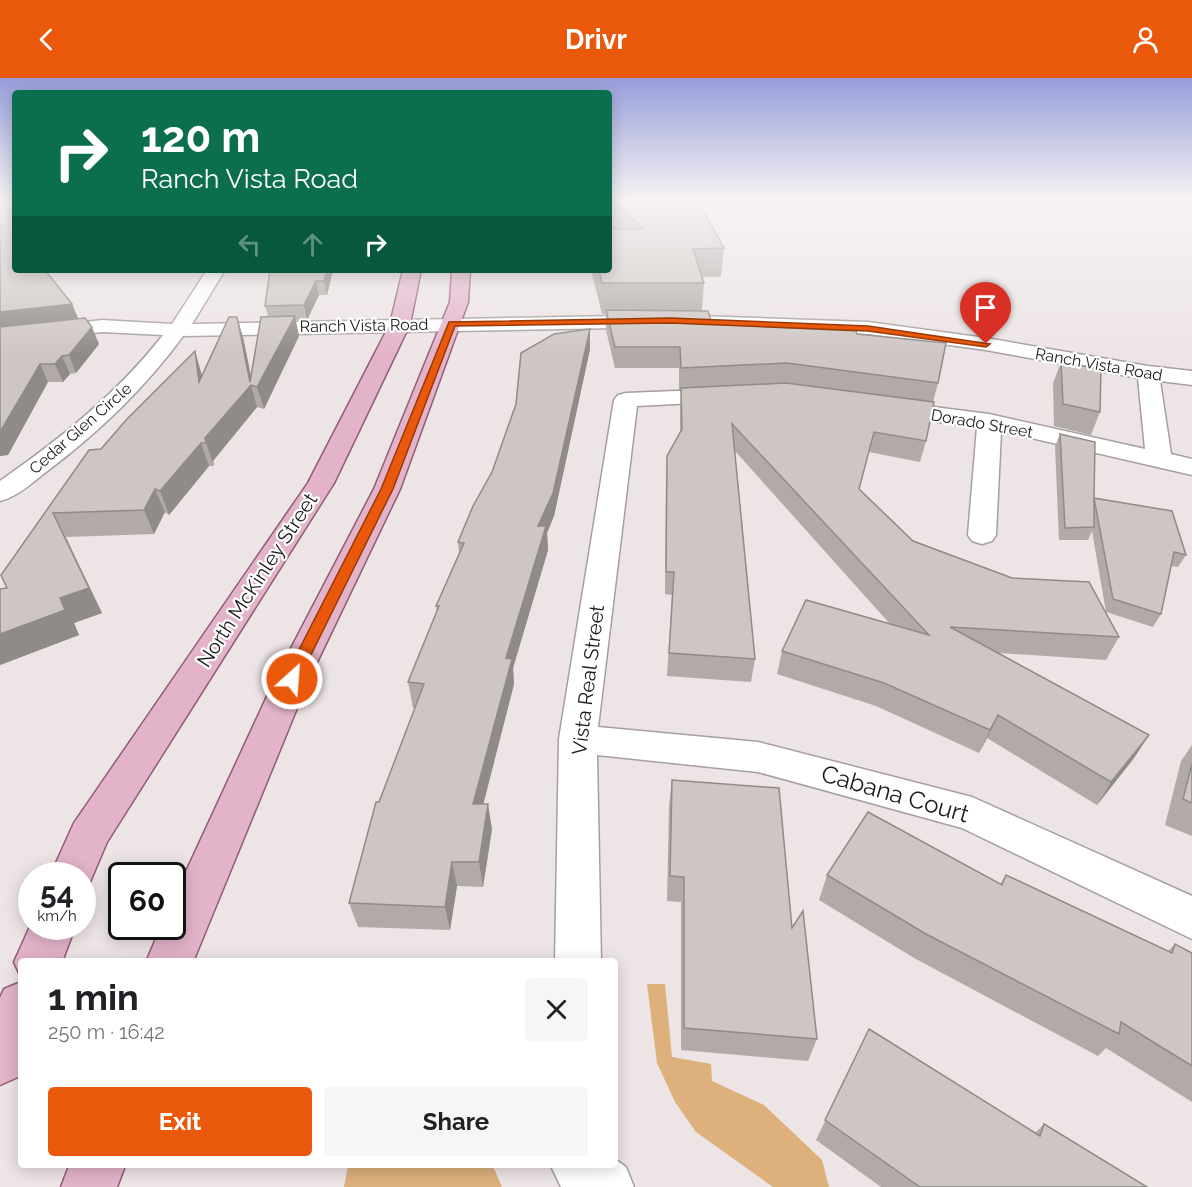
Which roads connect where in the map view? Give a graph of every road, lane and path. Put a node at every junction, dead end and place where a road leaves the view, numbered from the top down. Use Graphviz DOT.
graph roads {
  1 [pos="214,273"];
  2 [pos="411,273"];
  3 [pos="460,273"];
  4 [pos="400,324"];
  5 [pos="452,324"];
  6 [pos="178,330"];
  7 [pos="0,338"];
  8 [pos="1148,373"];
  9 [pos="1192,378"];
  10 [pos="749,395"];
  11 [pos="863,404"];
  12 [pos="989,421"];
  13 [pos="1159,461"];
  14 [pos="1192,467"];
  15 [pos="0,493"];
  16 [pos="982,535"];
  17 [pos="578,739"];
  18 [pos="77,862"];
  19 [pos="1192,918"];
  20 [pos="47,940"];
  21 [pos="40,958"];
  22 [pos="171,958"];
  23 [pos="578,958"];
  24 [pos="18,1014"];
  25 [pos="0,1059"];
  26 [pos="96,1168"];
  27 [pos="582,1168"];
  28 [pos="89,1187"];
  29 [pos="606,1187"];
  1 -- 6 [label="street, Cedar Glen Circle"];
  2 -- 4 [label="main road, North McKinley Street"];
  3 -- 5 [label="main road"];
  4 -- 5 [label="street, Ranch Vista Road"];
  4 -- 6 [label="street, Ranch Vista Road"];
  4 -- 18 [label="main road, North McKinley Street"];
  5 -- 8 [label="street, Ranch Vista Road"];
  5 -- 22 [label="main road"];
  6 -- 7 [label="street, Ranch Vista Road"];
  6 -- 15 [label="street, Cedar Glen Circle"];
  8 -- 9 [label="street, Ranch Vista Road"];
  8 -- 13 [label="street"];
  10 -- 17 [label="street, Vista Real Street"];
  11 -- 12 [label="street, Dorado Street"];
  12 -- 13 [label="street, Dorado Street"];
  12 -- 16 [label="street"];
  13 -- 14 [label="street, Dorado Street"];
  17 -- 19 [label="street, Cabana Court"];
  17 -- 23 [label="street, Vista Real Street"];
  20 -- 21 [label="main road"];
  24 -- 25 [label="main road"];
  26 -- 28 [label="main road"];
  27 -- 29 [label="street"];
}
